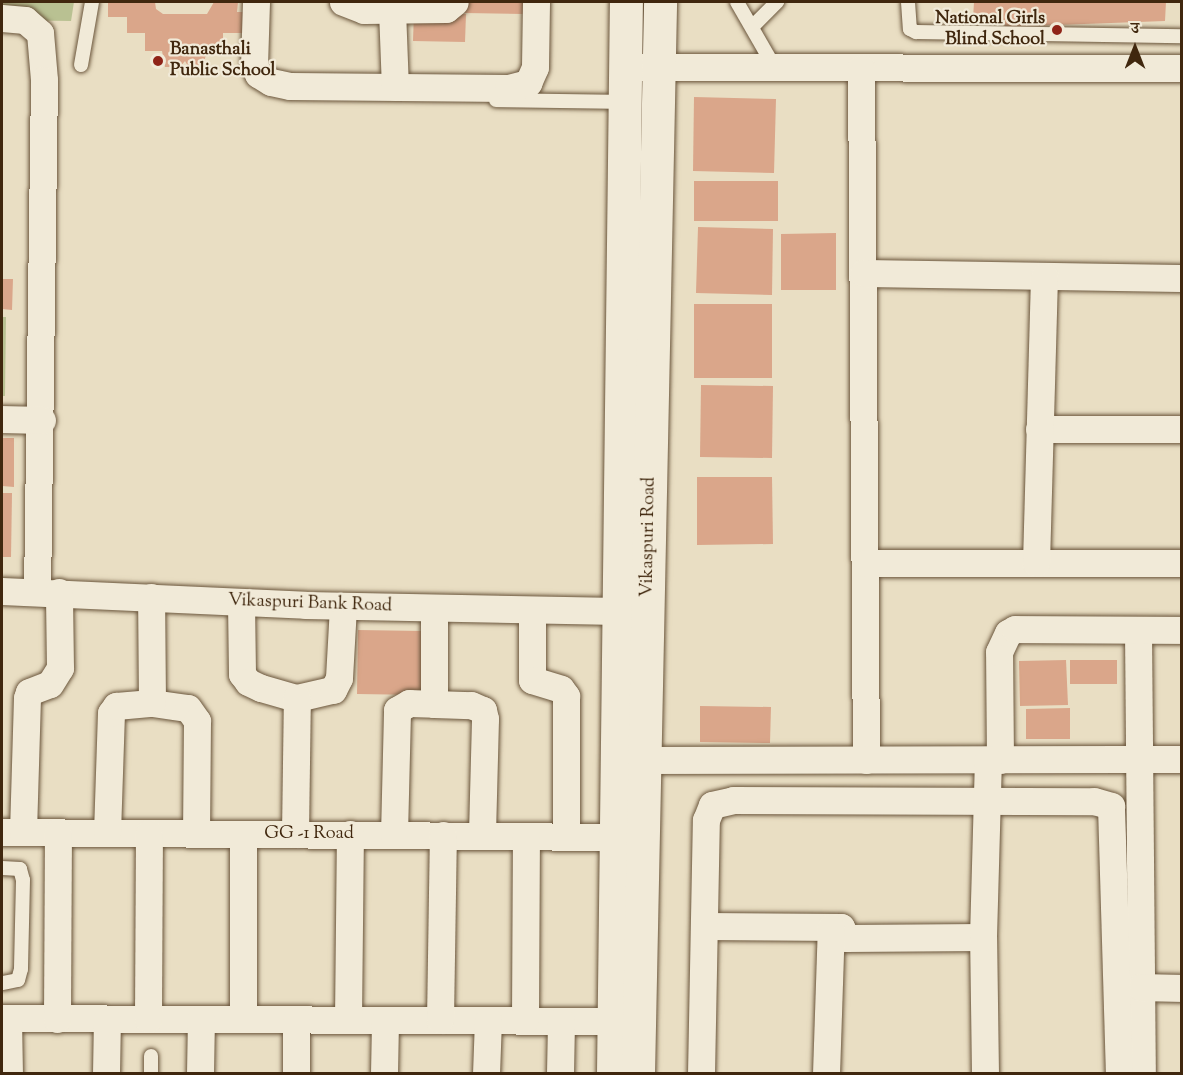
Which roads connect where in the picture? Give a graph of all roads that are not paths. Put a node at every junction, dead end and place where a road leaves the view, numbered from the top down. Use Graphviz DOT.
graph roads {
  1 [pos="92,2"];
  2 [pos="256,2"];
  3 [pos="343,2"];
  4 [pos="455,2"];
  5 [pos="536,2"];
  6 [pos="626,2"];
  7 [pos="660,2"];
  8 [pos="737,2"];
  9 [pos="777,2"];
  10 [pos="908,2"];
  11 [pos="392,10"];
  12 [pos="2,18"];
  13 [pos="754,25"];
  14 [pos="1182,36"];
  15 [pos="81,65"];
  16 [pos="624,67"];
  17 [pos="659,68"];
  18 [pos="775,68"];
  19 [pos="861,68"];
  20 [pos="1182,68"];
  21 [pos="395,87"];
  22 [pos="344,99"];
  23 [pos="623,102"];
  24 [pos="863,273"];
  25 [pos="1044,276"];
  26 [pos="1182,278"];
  27 [pos="2,419"];
  28 [pos="42,420"];
  29 [pos="1039,429"];
  30 [pos="1182,429"];
  31 [pos="865,563"];
  32 [pos="1036,563"];
  33 [pos="1182,563"];
  34 [pos="2,591"];
  35 [pos="48,591"];
  36 [pos="151,597"];
  37 [pos="242,602"];
  38 [pos="343,606"];
  39 [pos="434,608"];
  40 [pos="532,610"];
  41 [pos="619,611"];
  42 [pos="1138,630"];
  43 [pos="1182,630"];
  44 [pos="297,698"];
  45 [pos="152,704"];
  46 [pos="434,704"];
  47 [pos="867,759"];
  48 [pos="994,759"];
  49 [pos="1139,759"];
  50 [pos="1182,759"];
  51 [pos="631,764"];
  52 [pos="986,801"];
  53 [pos="12,832"];
  54 [pos="58,832"];
  55 [pos="107,833"];
  56 [pos="149,833"];
  57 [pos="196,833"];
  58 [pos="243,834"];
  59 [pos="295,834"];
  60 [pos="350,834"];
  61 [pos="394,835"];
  62 [pos="442,835"];
  63 [pos="482,836"];
  64 [pos="526,836"];
  65 [pos="566,836"];
  66 [pos="617,837"];
  67 [pos="2,868"];
  68 [pos="704,926"];
  69 [pos="831,927"];
  70 [pos="983,937"];
  71 [pos="2,984"];
  72 [pos="1141,987"];
  73 [pos="1182,988"];
  74 [pos="5,1018"];
  75 [pos="57,1018"];
  76 [pos="107,1018"];
  77 [pos="148,1019"];
  78 [pos="201,1019"];
  79 [pos="243,1019"];
  80 [pos="296,1020"];
  81 [pos="348,1020"];
  82 [pos="385,1020"];
  83 [pos="440,1020"];
  84 [pos="488,1020"];
  85 [pos="525,1020"];
  86 [pos="561,1021"];
  87 [pos="615,1021"];
  88 [pos="151,1056"];
  89 [pos="9,1074"];
  90 [pos="106,1074"];
  91 [pos="151,1074"];
  92 [pos="200,1074"];
  93 [pos="296,1074"];
  94 [pos="384,1074"];
  95 [pos="486,1074"];
  96 [pos="560,1074"];
  97 [pos="613,1074"];
  98 [pos="638,1074"];
  99 [pos="701,1074"];
  100 [pos="826,1074"];
  101 [pos="986,1074"];
  102 [pos="1119,1074"];
  103 [pos="1142,1074"];
  1 -- 15 [label="lane"];
  2 -- 21 [label="street"];
  3 -- 11 [label="street"];
  4 -- 11 [label="street"];
  5 -- 21 [label="street"];
  6 -- 16 [label="street, Vikaspuri Road"];
  7 -- 17 [label="street, Vikaspuri Road"];
  8 -- 13 [label="lane"];
  9 -- 13 [label="lane"];
  10 -- 14 [label="lane"];
  11 -- 21 [label="street"];
  12 -- 28 [label="street"];
  13 -- 18 [label="lane"];
  16 -- 17 [label="street"];
  16 -- 23 [label="street, Vikaspuri Road"];
  17 -- 18 [label="street"];
  17 -- 51 [label="street, Vikaspuri Road"];
  18 -- 19 [label="street"];
  19 -- 20 [label="street"];
  19 -- 24 [label="street"];
  22 -- 23 [label="lane"];
  23 -- 41 [label="street, Vikaspuri Road"];
  24 -- 25 [label="street"];
  24 -- 31 [label="street"];
  25 -- 26 [label="street"];
  25 -- 29 [label="street"];
  27 -- 28 [label="street"];
  28 -- 35 [label="street"];
  29 -- 30 [label="street"];
  29 -- 32 [label="street"];
  31 -- 32 [label="street"];
  31 -- 47 [label="street"];
  32 -- 33 [label="street"];
  34 -- 35 [label="street, Vikaspuri Bank Road"];
  35 -- 36 [label="street, Vikaspuri Bank Road"];
  35 -- 53 [label="street"];
  36 -- 37 [label="street, Vikaspuri Bank Road"];
  36 -- 45 [label="street"];
  37 -- 38 [label="street, Vikaspuri Bank Road"];
  37 -- 44 [label="street"];
  38 -- 39 [label="street, Vikaspuri Bank Road"];
  38 -- 44 [label="street"];
  39 -- 40 [label="street, Vikaspuri Bank Road"];
  39 -- 46 [label="street"];
  40 -- 41 [label="street, Vikaspuri Bank Road"];
  40 -- 65 [label="street"];
  41 -- 51 [label="street, Vikaspuri Road"];
  42 -- 43 [label="street"];
  42 -- 48 [label="street"];
  42 -- 49 [label="street"];
  44 -- 59 [label="street"];
  45 -- 55 [label="street"];
  45 -- 57 [label="street"];
  46 -- 61 [label="street"];
  46 -- 63 [label="street"];
  47 -- 48 [label="street"];
  47 -- 51 [label="street"];
  48 -- 49 [label="street"];
  48 -- 52 [label="street"];
  49 -- 50 [label="street"];
  49 -- 72 [label="street"];
  51 -- 66 [label="street, Vikaspuri Road"];
  51 -- 98 [label="street, Vikaspuri Road"];
  52 -- 68 [label="street"];
  52 -- 70 [label="street"];
  52 -- 102 [label="street"];
  53 -- 54 [label="street, GG -1 Road"];
  54 -- 55 [label="street, GG -1 Road"];
  54 -- 75 [label="street"];
  55 -- 56 [label="street, GG -1 Road"];
  56 -- 57 [label="street, GG -1 Road"];
  56 -- 77 [label="street"];
  57 -- 58 [label="street, GG -1 Road"];
  58 -- 59 [label="street, GG -1 Road"];
  58 -- 79 [label="street"];
  59 -- 60 [label="street, GG -1 Road"];
  60 -- 61 [label="street, GG -1 Road"];
  60 -- 81 [label="street"];
  61 -- 62 [label="street, GG -1 Road"];
  62 -- 63 [label="street, GG -1 Road"];
  62 -- 83 [label="street"];
  63 -- 64 [label="street, GG -1 Road"];
  64 -- 65 [label="street, GG -1 Road"];
  64 -- 85 [label="street"];
  65 -- 66 [label="street, GG -1 Road"];
  66 -- 87 [label="street, Vikaspuri Road"];
  67 -- 71 [label="lane"];
  68 -- 69 [label="street"];
  68 -- 99 [label="street"];
  69 -- 70 [label="street"];
  69 -- 100 [label="street"];
  70 -- 101 [label="street"];
  72 -- 73 [label="street"];
  72 -- 103 [label="street"];
  74 -- 75 [label="street"];
  74 -- 89 [label="street"];
  75 -- 76 [label="street"];
  76 -- 77 [label="street"];
  76 -- 90 [label="street"];
  77 -- 78 [label="street"];
  78 -- 79 [label="street"];
  78 -- 92 [label="street"];
  79 -- 80 [label="street"];
  80 -- 81 [label="street"];
  80 -- 93 [label="street"];
  81 -- 82 [label="street"];
  82 -- 83 [label="street"];
  82 -- 94 [label="street"];
  83 -- 84 [label="street"];
  84 -- 85 [label="street"];
  84 -- 95 [label="street"];
  85 -- 86 [label="street"];
  86 -- 87 [label="street"];
  86 -- 96 [label="street"];
  87 -- 97 [label="street, Vikaspuri Road"];
  88 -- 91 [label="lane"];
}
